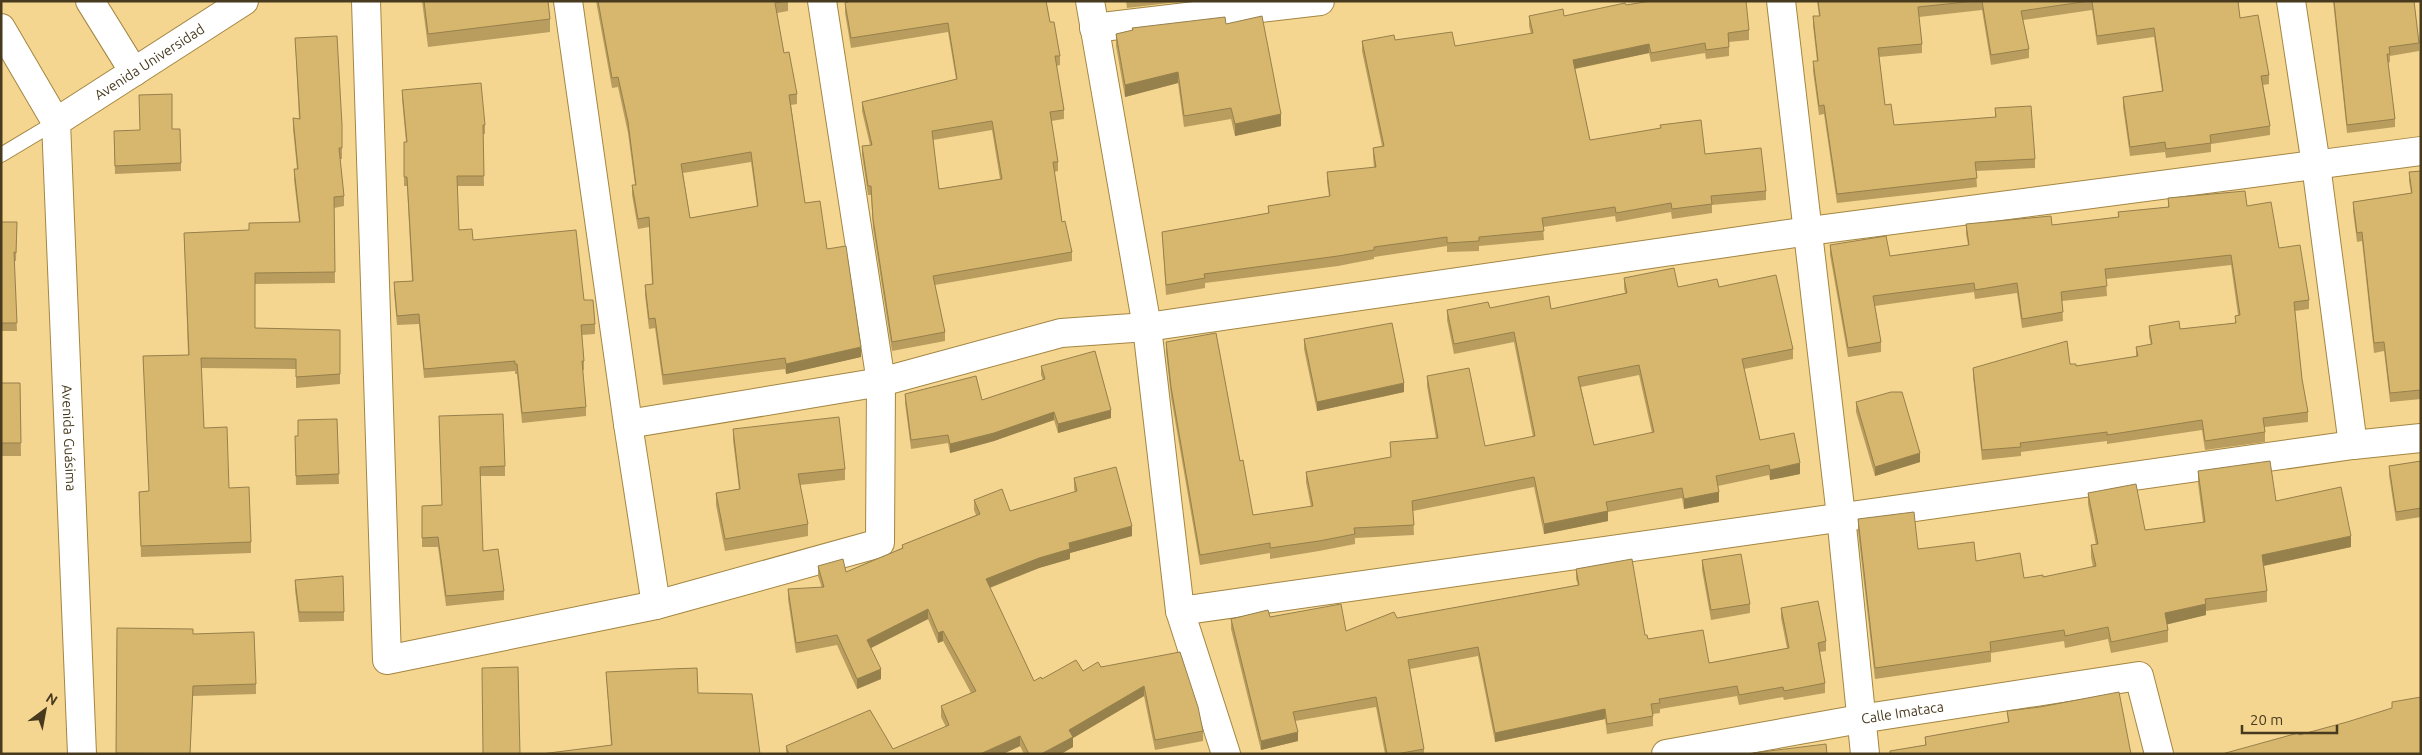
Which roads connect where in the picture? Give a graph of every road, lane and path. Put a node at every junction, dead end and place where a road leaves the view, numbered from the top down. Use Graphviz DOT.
graph roads {
  1 [pos="90,1"];
  2 [pos="244,1"];
  3 [pos="366,1"];
  4 [pos="568,1"];
  5 [pos="822,1"];
  6 [pos="1090,1"];
  7 [pos="1320,1"];
  8 [pos="1781,1"];
  9 [pos="2290,1"];
  10 [pos="1,28"];
  11 [pos="1094,28"];
  12 [pos="134,72"];
  13 [pos="56,122"];
  14 [pos="2421,151"];
  15 [pos="1,155"];
  16 [pos="2316,165"];
  17 [pos="1809,231"];
  18 [pos="1147,327"];
  19 [pos="880,382"];
  20 [pos="628,424"];
  21 [pos="2421,438"];
  22 [pos="2354,445"];
  23 [pos="1841,516"];
  24 [pos="656,605"];
  25 [pos="1180,611"];
  26 [pos="1860,719"];
  27 [pos="82,754"];
  28 [pos="1226,754"];
  29 [pos="1666,754"];
  30 [pos="1865,754"];
  31 [pos="2159,754"];
  1 -- 12 [label="street"];
  2 -- 12 [label="street, Avenida Universidad"];
  3 -- 24 [label="street"];
  4 -- 20 [label="street"];
  5 -- 19 [label="street"];
  6 -- 11 [label="street"];
  7 -- 11 [label="street"];
  8 -- 17 [label="street"];
  9 -- 16 [label="street"];
  10 -- 13 [label="street"];
  11 -- 18 [label="street"];
  12 -- 13 [label="street, Avenida Universidad"];
  13 -- 15 [label="lane"];
  13 -- 27 [label="street, Avenida Guásima"];
  14 -- 16 [label="street"];
  16 -- 17 [label="street"];
  16 -- 22 [label="street"];
  17 -- 18 [label="street"];
  17 -- 23 [label="street"];
  18 -- 19 [label="street"];
  18 -- 25 [label="street"];
  19 -- 20 [label="street"];
  19 -- 24 [label="street"];
  20 -- 24 [label="street"];
  21 -- 22 [label="street"];
  22 -- 23 [label="street"];
  23 -- 25 [label="street"];
  23 -- 26 [label="street"];
  25 -- 28 [label="street"];
  26 -- 29 [label="street, Calle Imataca"];
  26 -- 30 [label="street"];
  26 -- 31 [label="street, Calle Imataca"];
}
